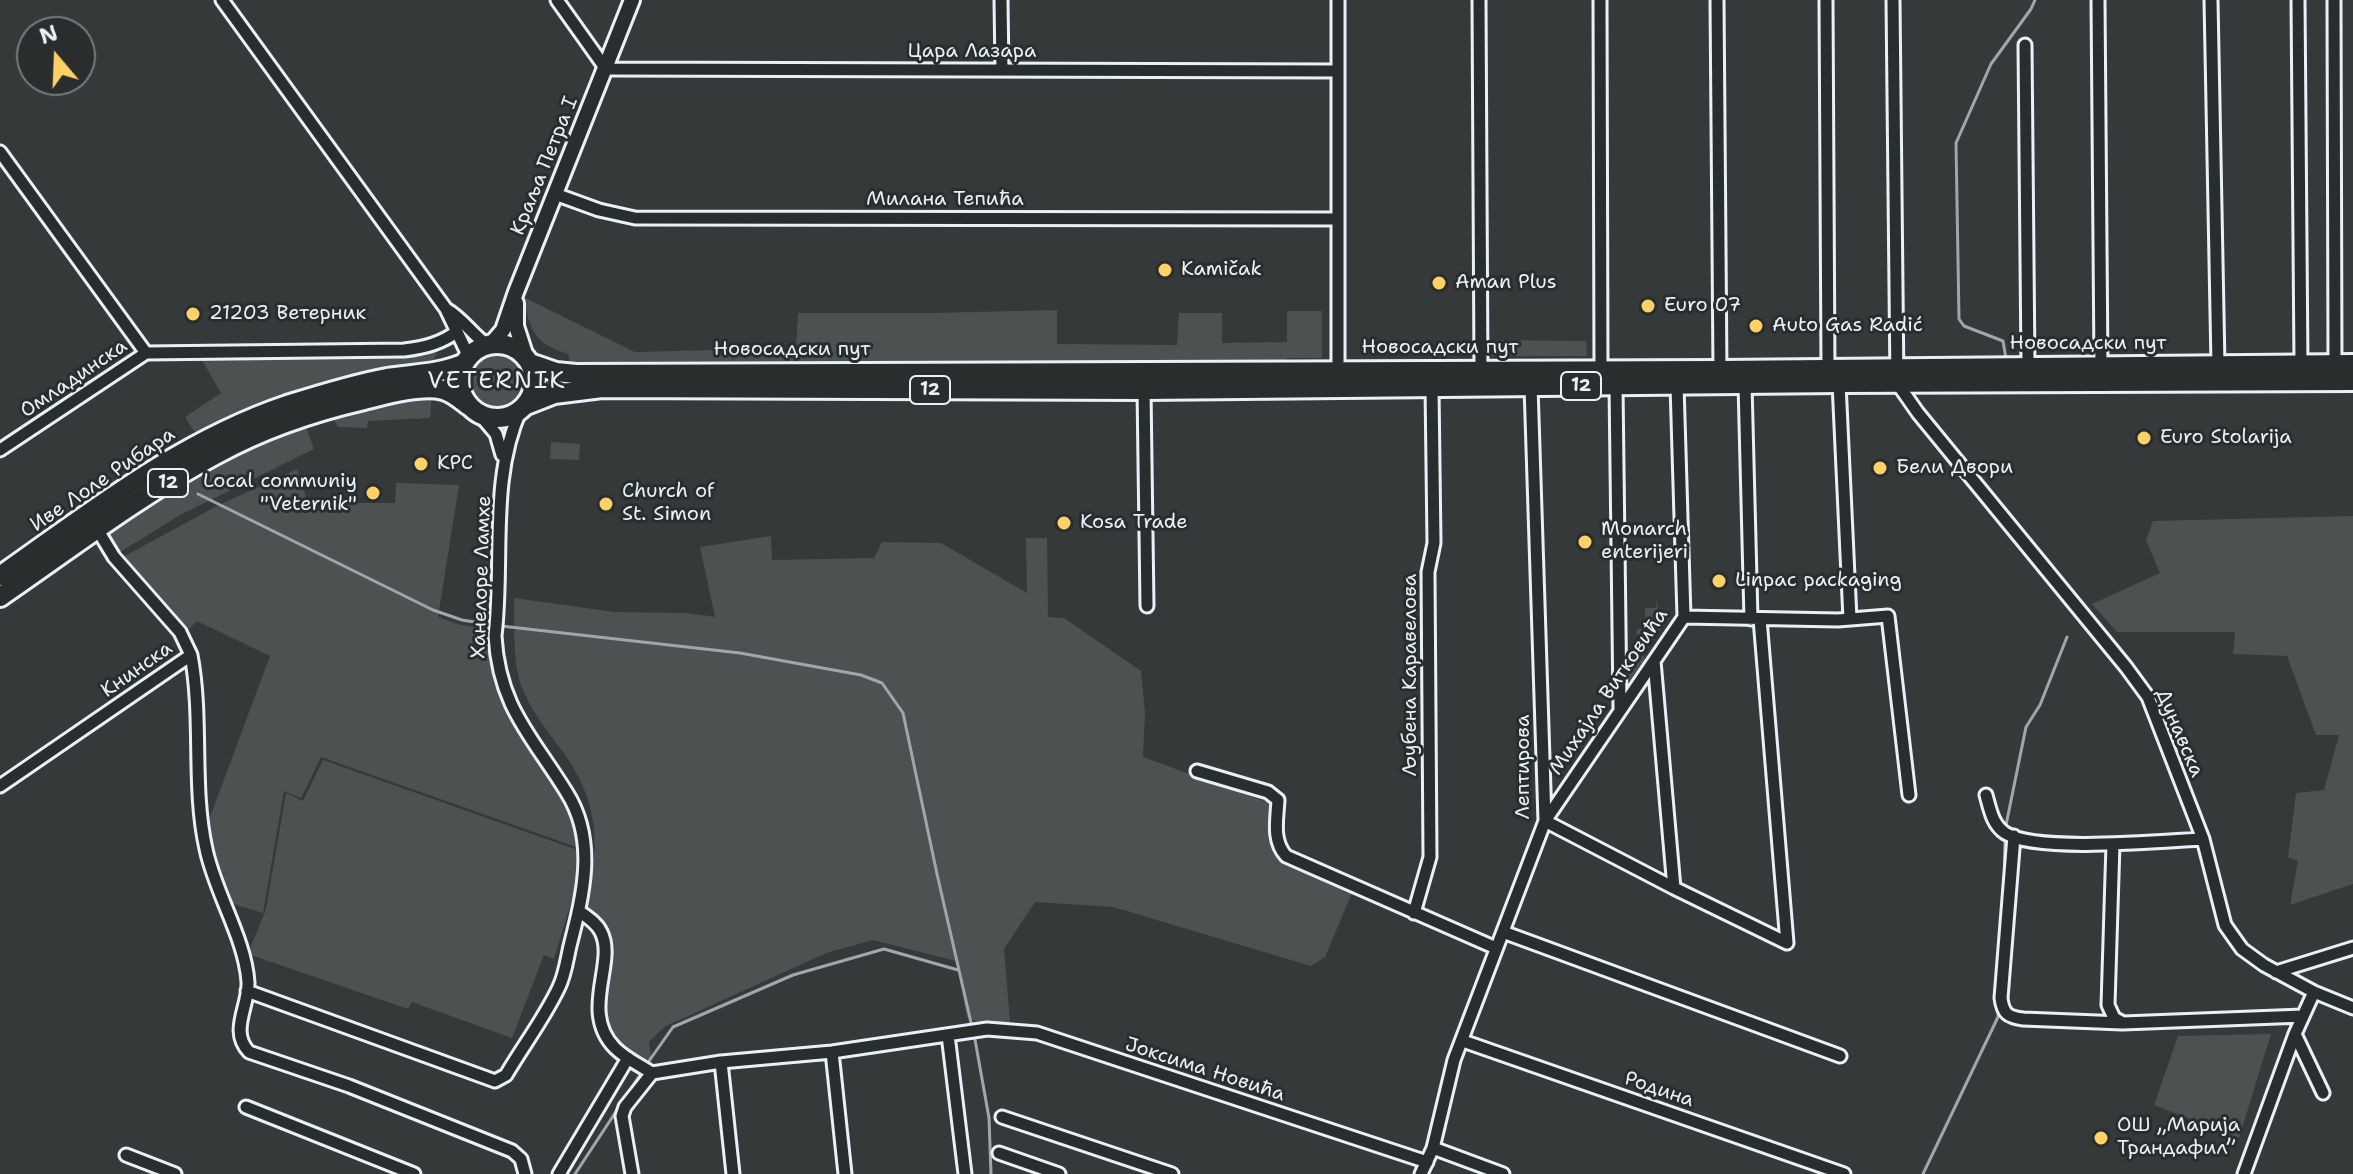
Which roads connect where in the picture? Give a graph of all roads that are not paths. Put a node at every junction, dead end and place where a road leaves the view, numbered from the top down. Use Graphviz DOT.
graph roads {
  1 [pos="222,0"];
  2 [pos="557,0"];
  3 [pos="632,0"];
  4 [pos="1001,0"];
  5 [pos="1338,0"];
  6 [pos="1479,0"];
  7 [pos="1600,0"];
  8 [pos="1717,0"];
  9 [pos="1826,0"];
  10 [pos="1893,0"];
  11 [pos="2098,0"];
  12 [pos="2211,0"];
  13 [pos="2298,0"];
  14 [pos="2334,0"];
  15 [pos="2025,45"];
  16 [pos="606,69"];
  17 [pos="1002,70"];
  18 [pos="1338,71"];
  19 [pos="0,152"];
  20 [pos="555,194"];
  21 [pos="1338,219"];
  22 [pos="516,292"];
  23 [pos="446,309"];
  24 [pos="456,332"];
  25 [pos="489,345"];
  26 [pos="146,353"];
  27 [pos="467,360"];
  28 [pos="528,360"];
  29 [pos="2301,364"];
  30 [pos="2344,364"];
  31 [pos="2218,365"];
  32 [pos="2028,366"];
  33 [pos="2101,366"];
  34 [pos="1601,369"];
  35 [pos="1338,370"];
  36 [pos="1481,370"];
  37 [pos="1720,370"];
  38 [pos="1897,375"];
  39 [pos="1834,376"];
  40 [pos="2353,381"];
  41 [pos="1745,384"];
  42 [pos="1677,385"];
  43 [pos="1531,386"];
  44 [pos="1616,386"];
  45 [pos="1432,388"];
  46 [pos="1338,389"];
  47 [pos="1144,390"];
  48 [pos="523,407"];
  49 [pos="474,410"];
  50 [pos="0,450"];
  51 [pos="504,467"];
  52 [pos="93,522"];
  53 [pos="0,576"];
  54 [pos="0,597"];
  55 [pos="1147,606"];
  56 [pos="1684,617"];
  57 [pos="1755,619"];
  58 [pos="1850,619"];
  59 [pos="191,655"];
  60 [pos="1654,660"];
  61 [pos="1620,708"];
  62 [pos="1197,771"];
  63 [pos="0,786"];
  64 [pos="1909,795"];
  65 [pos="1986,795"];
  66 [pos="1545,821"];
  67 [pos="2014,836"];
  68 [pos="2203,839"];
  69 [pos="2113,844"];
  70 [pos="1674,888"];
  71 [pos="579,911"];
  72 [pos="1414,913"];
  73 [pos="1503,932"];
  74 [pos="1496,948"];
  75 [pos="2353,948"];
  76 [pos="2276,972"];
  77 [pos="247,991"];
  78 [pos="2314,992"];
  79 [pos="2353,1008"];
  80 [pos="2303,1016"];
  81 [pos="2123,1023"];
  82 [pos="2295,1034"];
  83 [pos="948,1035"];
  84 [pos="1463,1041"];
  85 [pos="832,1052"];
  86 [pos="1840,1056"];
  87 [pos="628,1058"];
  88 [pos="721,1062"];
  89 [pos="647,1070"];
  90 [pos="2323,1093"];
  91 [pos="246,1107"];
  92 [pos="1002,1117"];
  93 [pos="1433,1148"];
  94 [pos="999,1153"];
  95 [pos="126,1155"];
  96 [pos="1427,1162"];
  97 [pos="175,1174"];
  98 [pos="414,1174"];
  99 [pos="525,1174"];
  100 [pos="559,1174"];
  101 [pos="632,1174"];
  102 [pos="733,1174"];
  103 [pos="845,1174"];
  104 [pos="965,1174"];
  105 [pos="1059,1174"];
  106 [pos="1172,1174"];
  107 [pos="1421,1174"];
  108 [pos="1503,1174"];
  109 [pos="1844,1174"];
  110 [pos="2244,1174"];
  1 -- 23 [label="street"];
  2 -- 16 [label="street"];
  3 -- 16 [label="street, Краља Петра I"];
  4 -- 17 [label="street"];
  5 -- 18 [label="street"];
  6 -- 36 [label="street"];
  7 -- 34 [label="street"];
  8 -- 37 [label="street"];
  9 -- 39 [label="street"];
  10 -- 38 [label="street"];
  11 -- 33 [label="street"];
  12 -- 31 [label="street"];
  13 -- 29 [label="street"];
  14 -- 30 [label="street"];
  15 -- 32 [label="street"];
  16 -- 17 [label="street, Цара Лазара"];
  16 -- 20 [label="street, Краља Петра I"];
  17 -- 18 [label="street, Цара Лазара"];
  18 -- 21 [label="street"];
  19 -- 26 [label="street"];
  20 -- 21 [label="street, Милана Тепића"];
  20 -- 22 [label="street, Краља Петра I"];
  21 -- 35 [label="street"];
  22 -- 25 [label="street, Краља Петра I"];
  22 -- 28 [label="street"];
  23 -- 24 [label="street"];
  23 -- 25 [label="street"];
  24 -- 26 [label="street, Омладинска"];
  24 -- 27 [label="street"];
  25 -- 27 [label="main road, 12"];
  25 -- 28 [label="main road, 12"];
  26 -- 50 [label="street, Омладинска"];
  27 -- 49 [label="main road"];
  27 -- 52 [label="main road, Иве Лоле Рибара / 12"];
  28 -- 35 [label="main road, Новосадски пут / 12"];
  28 -- 48 [label="main road"];
  29 -- 30 [label="main road, Новосадски пут / 12"];
  29 -- 31 [label="main road, Новосадски пут / 12"];
  31 -- 33 [label="main road, Новосадски пут / 12"];
  32 -- 33 [label="main road, Новосадски пут / 12"];
  32 -- 38 [label="main road, Новосадски пут / 12"];
  34 -- 36 [label="main road, Новосадски пут / 12"];
  34 -- 37 [label="main road, Новосадски пут / 12"];
  35 -- 36 [label="main road, Новосадски пут / 12"];
  35 -- 46 [label="street"];
  37 -- 39 [label="main road, Новосадски пут / 12"];
  38 -- 39 [label="main road, Новосадски пут / 12"];
  38 -- 40 [label="main road, Новосадски пут / 12"];
  38 -- 68 [label="street, Дунавска"];
  39 -- 41 [label="main road, Новосадски пут / 12"];
  39 -- 58 [label="street"];
  41 -- 42 [label="main road, Новосадски пут / 12"];
  41 -- 57 [label="street"];
  42 -- 44 [label="main road, Новосадски пут / 12"];
  42 -- 56 [label="street, Михајла Витковића"];
  43 -- 44 [label="main road, Новосадски пут / 12"];
  43 -- 45 [label="main road, Новосадски пут / 12"];
  43 -- 66 [label="street, Лептирова"];
  44 -- 61 [label="street"];
  45 -- 46 [label="main road, Новосадски пут / 12"];
  45 -- 72 [label="street, Љубена Каравелова"];
  46 -- 47 [label="main road, Новосадски пут / 12"];
  47 -- 48 [label="main road, Новосадски пут / 12"];
  47 -- 55 [label="street"];
  48 -- 49 [label="main road, 12"];
  48 -- 51 [label="street, Ханелоре Ламхе"];
  49 -- 51 [label="street, Ханелоре Ламхе"];
  49 -- 52 [label="main road, Иве Лоле Рибара / 12"];
  51 -- 71 [label="street, Ханелоре Ламхе"];
  52 -- 53 [label="main road, Иве Лоле Рибара / 12"];
  52 -- 54 [label="main road, Иве Лоле Рибара / 12"];
  52 -- 59 [label="street, Книнска"];
  56 -- 57 [label="street"];
  56 -- 60 [label="street, Михајла Витковића"];
  57 -- 58 [label="street"];
  57 -- 70 [label="street"];
  58 -- 64 [label="street"];
  59 -- 63 [label="street, Книнска"];
  59 -- 77 [label="street"];
  60 -- 61 [label="street, Михајла Витковића"];
  60 -- 70 [label="street"];
  61 -- 66 [label="street, Михајла Витковића"];
  62 -- 72 [label="street"];
  65 -- 67 [label="street"];
  66 -- 70 [label="street"];
  66 -- 73 [label="street, Лептирова"];
  67 -- 69 [label="street"];
  67 -- 81 [label="street"];
  68 -- 69 [label="street"];
  68 -- 76 [label="street, Дунавска"];
  69 -- 81 [label="street"];
  71 -- 77 [label="street, Ханелоре Ламхе"];
  71 -- 87 [label="street"];
  72 -- 74 [label="street"];
  73 -- 74 [label="street, Лептирова"];
  73 -- 86 [label="street"];
  74 -- 84 [label="street, Лептирова"];
  75 -- 76 [label="street"];
  76 -- 78 [label="street, Дунавска"];
  77 -- 99 [label="street"];
  78 -- 79 [label="street, Дунавска"];
  78 -- 80 [label="street"];
  80 -- 81 [label="street"];
  80 -- 82 [label="street"];
  82 -- 90 [label="street"];
  82 -- 110 [label="street"];
  83 -- 85 [label="street, Јоксима Новића"];
  83 -- 96 [label="street, Јоксима Новића"];
  83 -- 104 [label="street"];
  84 -- 93 [label="street, Лептирова"];
  84 -- 109 [label="street, Родина"];
  85 -- 88 [label="street, Јоксима Новића"];
  85 -- 103 [label="street"];
  87 -- 89 [label="street"];
  87 -- 100 [label="street"];
  88 -- 89 [label="street, Јоксима Новића"];
  88 -- 102 [label="street"];
  89 -- 101 [label="street"];
  91 -- 98 [label="street"];
  92 -- 106 [label="street"];
  93 -- 96 [label="street, Лептирова"];
  93 -- 108 [label="street"];
  94 -- 105 [label="street"];
  95 -- 97 [label="street"];
  96 -- 107 [label="street, Лептирова"];
}
